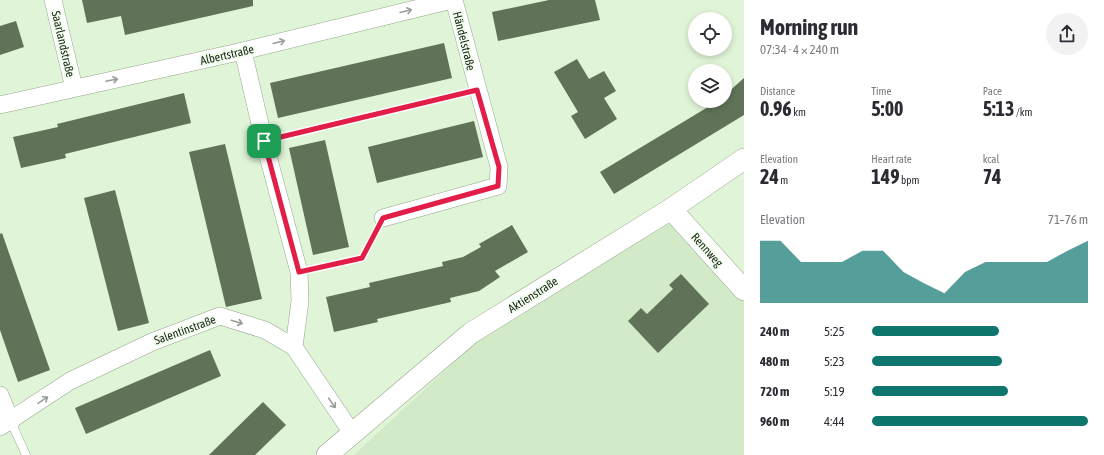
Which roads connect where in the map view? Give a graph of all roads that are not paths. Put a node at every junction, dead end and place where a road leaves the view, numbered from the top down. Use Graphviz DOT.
graph roads {
  1 [pos="53,0"];
  2 [pos="453,0"];
  3 [pos="243,51"];
  4 [pos="74,88"];
  5 [pos="0,104"];
  6 [pos="744,159"];
  7 [pos="671,209"];
  8 [pos="383,218"];
  9 [pos="744,290"];
  10 [pos="294,347"];
  11 [pos="0,395"];
  12 [pos="6,424"];
  13 [pos="352,433"];
  14 [pos="334,453"];
  15 [pos="26,455"];
  1 -- 4 [label="street, Saarlandstraße"];
  3 -- 2 [label="street, Albertstraße, one-way"];
  2 -- 8 [label="street, Händelstraße"];
  4 -- 3 [label="street, Albertstraße, one-way"];
  3 -- 10 [label="street"];
  4 -- 5 [label="street, Albertstraße"];
  6 -- 7 [label="street, Aktienstraße"];
  7 -- 9 [label="street, Rennweg"];
  7 -- 13 [label="street, Aktienstraße"];
  12 -- 10 [label="street, Salentinstraße, one-way"];
  10 -- 13 [label="street, Salentinstraße, one-way"];
  11 -- 12 [label="street"];
  12 -- 15 [label="lane"];
  13 -- 14 [label="street, Aktienstraße"];
}
